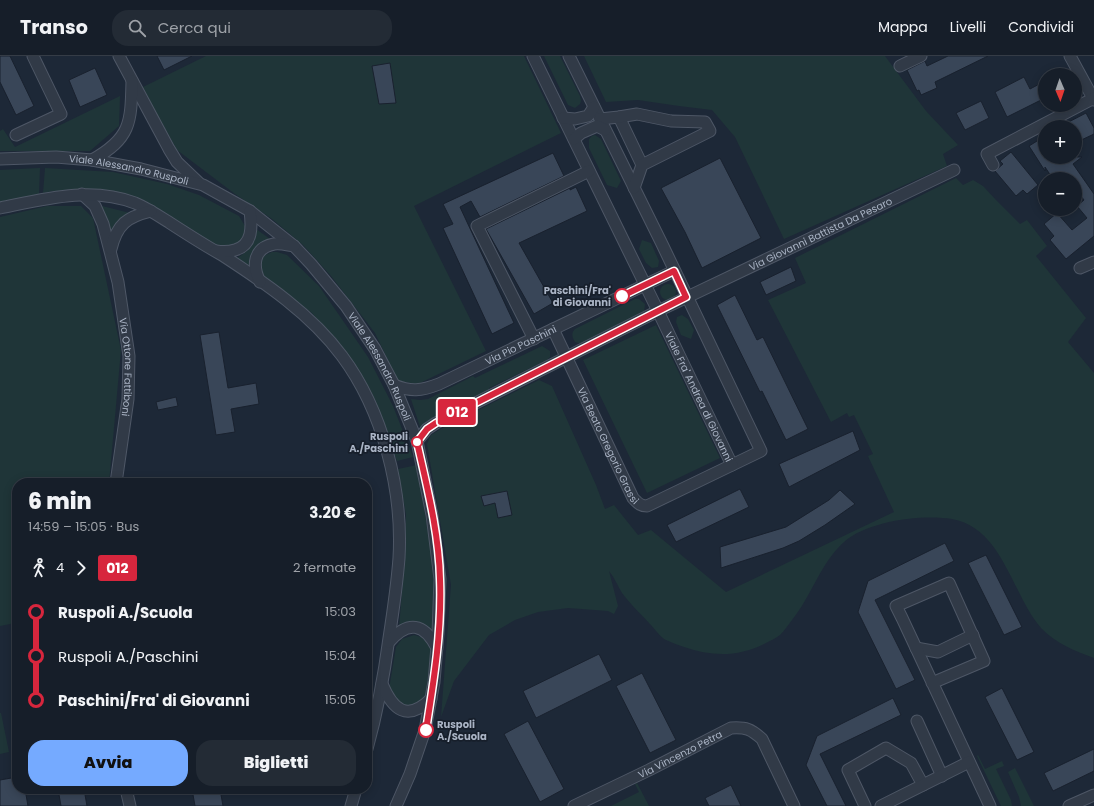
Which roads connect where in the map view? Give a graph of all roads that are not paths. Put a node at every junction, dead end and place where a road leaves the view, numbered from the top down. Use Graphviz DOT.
graph roads {
  1 [pos="34,56"];
  2 [pos="119,56"];
  3 [pos="533,56"];
  4 [pos="569,56"];
  5 [pos="921,56"];
  6 [pos="1070,56"];
  7 [pos="900,66"];
  8 [pos="132,80"];
  9 [pos="1094,98"];
  10 [pos="594,107"];
  11 [pos="619,117"];
  12 [pos="563,118"];
  13 [pos="600,119"];
  14 [pos="605,130"];
  15 [pos="16,135"];
  16 [pos="574,139"];
  17 [pos="0,159"];
  18 [pos="92,160"];
  19 [pos="642,165"];
  20 [pos="993,165"];
  21 [pos="589,170"];
  22 [pos="954,170"];
  23 [pos="203,185"];
  24 [pos="634,188"];
  25 [pos="82,194"];
  26 [pos="0,208"];
  27 [pos="151,211"];
  28 [pos="250,211"];
  29 [pos="294,246"];
  30 [pos="212,249"];
  31 [pos="111,252"];
  32 [pos="1094,262"];
  33 [pos="1080,268"];
  34 [pos="674,271"];
  35 [pos="260,282"];
  36 [pos="645,285"];
  37 [pos="686,297"];
  38 [pos="658,311"];
  39 [pos="554,329"];
  40 [pos="534,339"];
  41 [pos="567,357"];
  42 [pos="394,385"];
  43 [pos="417,442"];
  44 [pos="732,465"];
  45 [pos="117,478"];
  46 [pos="973,635"];
  47 [pos="389,642"];
  48 [pos="437,648"];
  49 [pos="916,648"];
  50 [pos="932,683"];
  51 [pos="382,684"];
  52 [pos="431,700"];
  53 [pos="917,721"];
  54 [pos="372,727"];
  55 [pos="969,762"];
  56 [pos="942,776"];
  57 [pos="923,785"];
  58 [pos="127,794"];
  59 [pos="355,794"];
  60 [pos="1094,795"];
  61 [pos="130,806"];
  62 [pos="351,806"];
  63 [pos="396,806"];
  64 [pos="574,806"];
  65 [pos="794,806"];
  66 [pos="866,806"];
  67 [pos="881,806"];
  68 [pos="990,806"];
  69 [pos="1070,806"];
  1 -- 15 [label="street"];
  2 -- 8 [label="street"];
  3 -- 12 [label="street, Viale Fra' Andrea di Giovanni"];
  4 -- 10 [label="street, Viale Fra' Andrea di Giovanni"];
  5 -- 7 [label="street"];
  6 -- 9 [label="street"];
  8 -- 18 [label="street"];
  8 -- 23 [label="street"];
  9 -- 20 [label="street"];
  10 -- 12 [label="street"];
  10 -- 13 [label="street, Viale Fra' Andrea di Giovanni"];
  11 -- 13 [label="street"];
  11 -- 19 [label="street"];
  11 -- 19 [label="street"];
  12 -- 16 [label="street, Viale Fra' Andrea di Giovanni"];
  13 -- 14 [label="street, Viale Fra' Andrea di Giovanni"];
  14 -- 16 [label="street"];
  14 -- 24 [label="street, Viale Fra' Andrea di Giovanni"];
  16 -- 21 [label="street, Viale Fra' Andrea di Giovanni"];
  17 -- 18 [label="street, Viale Alessandro Ruspoli"];
  18 -- 23 [label="street, Viale Alessandro Ruspoli"];
  19 -- 24 [label="street"];
  21 -- 36 [label="street, Viale Fra' Andrea di Giovanni"];
  21 -- 40 [label="street"];
  22 -- 37 [label="street, Via Giovanni Battista Da Pesaro"];
  23 -- 28 [label="street, Viale Alessandro Ruspoli"];
  24 -- 34 [label="street, Viale Fra' Andrea di Giovanni"];
  25 -- 26 [label="street"];
  25 -- 27 [label="street"];
  25 -- 31 [label="street, Via Ottone Fattiboni"];
  27 -- 30 [label="street"];
  27 -- 31 [label="street, Via Ottone Fattiboni"];
  28 -- 29 [label="street, Viale Alessandro Ruspoli"];
  28 -- 30 [label="street"];
  29 -- 35 [label="street"];
  29 -- 42 [label="street, Viale Alessandro Ruspoli"];
  30 -- 35 [label="street"];
  31 -- 45 [label="street, Via Ottone Fattiboni"];
  32 -- 33 [label="street"];
  34 -- 36 [label="street, Via Pio Paschini"];
  34 -- 37 [label="street, Viale Fra' Andrea di Giovanni"];
  35 -- 47 [label="street"];
  36 -- 38 [label="street, Viale Fra' Andrea di Giovanni"];
  36 -- 39 [label="street, Via Pio Paschini"];
  37 -- 38 [label="street, Via Giovanni Battista Da Pesaro"];
  37 -- 44 [label="street, Viale Fra' Andrea di Giovanni"];
  38 -- 41 [label="street"];
  38 -- 44 [label="street, Viale Fra' Andrea di Giovanni"];
  39 -- 40 [label="street, Via Pio Paschini"];
  39 -- 41 [label="street"];
  40 -- 42 [label="street, Via Pio Paschini"];
  41 -- 43 [label="street"];
  41 -- 44 [label="street, Via Beato Gregorio Grassi"];
  42 -- 43 [label="street, Viale Alessandro Ruspoli"];
  43 -- 48 [label="street, Viale Alessandro Ruspoli"];
  46 -- 49 [label="street"];
  46 -- 49 [label="street"];
  46 -- 50 [label="street"];
  47 -- 48 [label="street"];
  47 -- 51 [label="street"];
  48 -- 52 [label="street, Viale Alessandro Ruspoli"];
  49 -- 50 [label="street"];
  50 -- 55 [label="street"];
  51 -- 52 [label="street"];
  51 -- 54 [label="street"];
  52 -- 63 [label="street, Viale Alessandro Ruspoli"];
  53 -- 56 [label="street"];
  55 -- 56 [label="street"];
  55 -- 68 [label="street"];
  56 -- 57 [label="street"];
  57 -- 66 [label="street"];
  57 -- 67 [label="street"];
  58 -- 61 [label="street"];
  59 -- 62 [label="street"];
  60 -- 69 [label="street"];
  64 -- 65 [label="street, Via Vincenzo Petra"];
}
